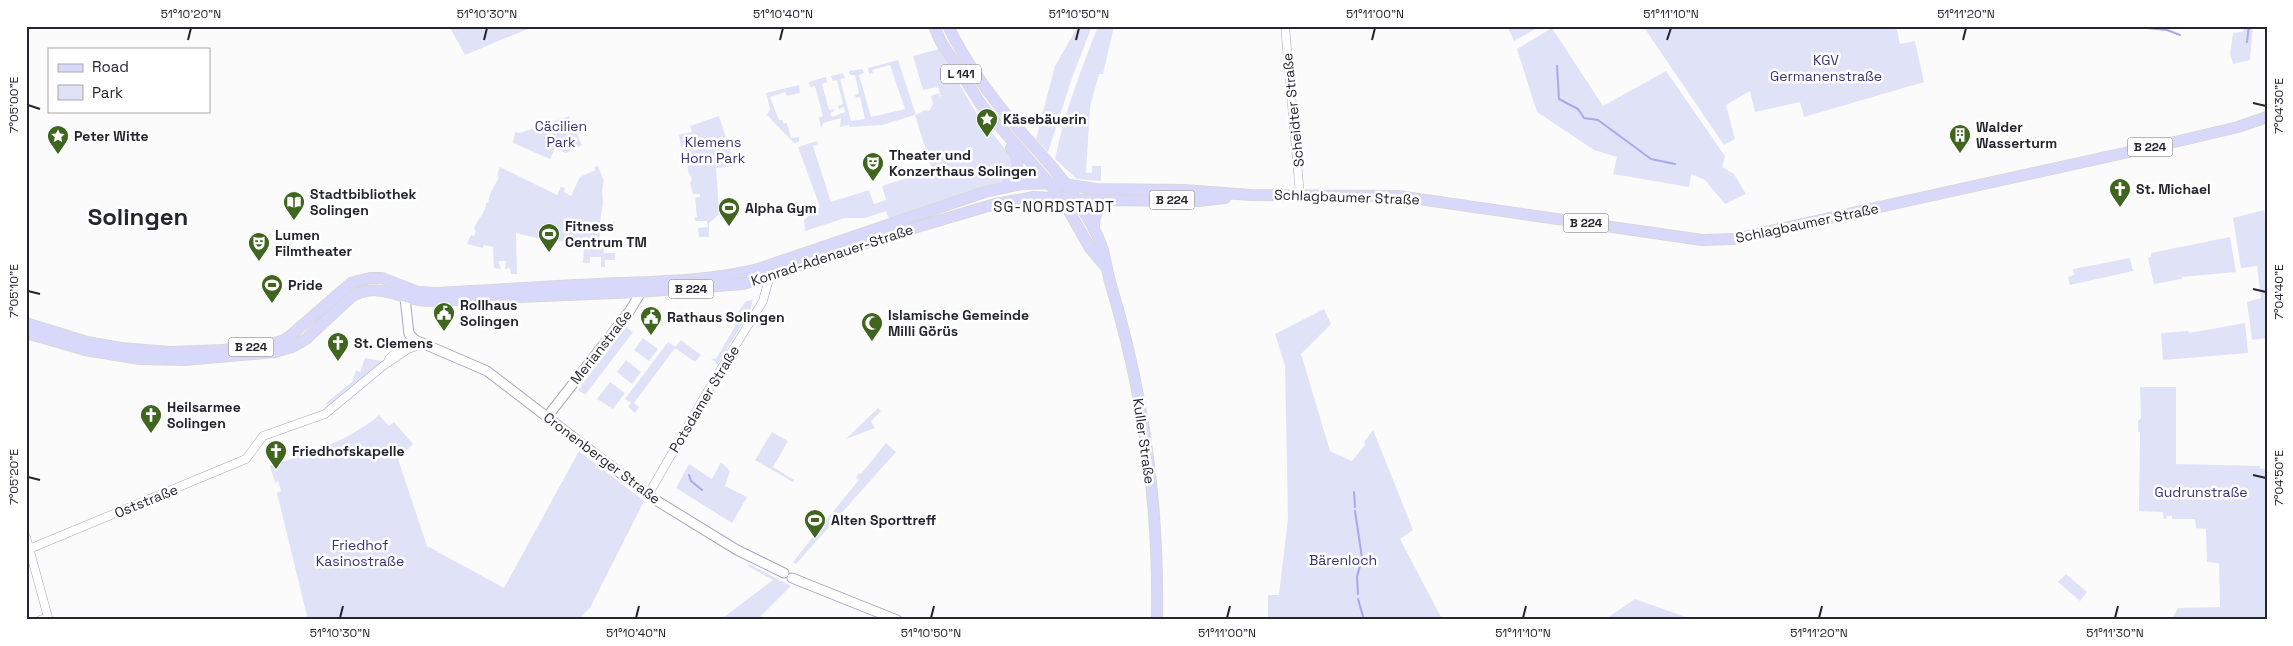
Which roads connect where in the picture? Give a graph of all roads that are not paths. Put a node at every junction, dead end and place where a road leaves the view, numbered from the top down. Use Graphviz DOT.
graph roads {
  1 [pos="934,26"];
  2 [pos="1285,26"];
  3 [pos="950,31"];
  4 [pos="941,42"];
  5 [pos="982,106"];
  6 [pos="2267,117"];
  7 [pos="2267,124"];
  8 [pos="2238,127"];
  9 [pos="1006,186"];
  10 [pos="1057,187"];
  11 [pos="1092,189"];
  12 [pos="1251,195"];
  13 [pos="1300,195"];
  14 [pos="1074,196"];
  15 [pos="1110,200"];
  16 [pos="1094,229"];
  17 [pos="1105,266"];
  18 [pos="770,275"];
  19 [pos="657,283"];
  20 [pos="399,285"];
  21 [pos="385,291"];
  22 [pos="639,292"];
  23 [pos="404,298"];
  24 [pos="26,323"];
  25 [pos="26,332"];
  26 [pos="421,345"];
  27 [pos="547,417"];
  28 [pos="648,495"];
  29 [pos="26,537"];
  30 [pos="29,549"];
  31 [pos="44,619"];
  32 [pos="897,620"];
  33 [pos="1157,620"];
  1 -- 4 [label="main road, L 141"];
  2 -- 13 [label="street, Scheidter Straße"];
  3 -- 4 [label="main road"];
  3 -- 10 [label="main road, L 141"];
  4 -- 5 [label="main road, L 141"];
  5 -- 9 [label="main road"];
  5 -- 10 [label="main road, L 141"];
  6 -- 8 [label="main road, Schlagbaumer Straße / B 224"];
  7 -- 8 [label="main road, Schlagbaumer Straße / B 224"];
  8 -- 13 [label="main road, Schlagbaumer Straße / B 224"];
  9 -- 10 [label="main road, Konrad-Adenauer-Straße / B 224"];
  9 -- 19 [label="main road, Konrad-Adenauer-Straße / B 224"];
  10 -- 11 [label="main road, Schlagbaumer Straße / B 224"];
  10 -- 14 [label="main road, Konrad-Adenauer-Straße / B 224"];
  10 -- 17 [label="main road, Kuller Straße"];
  10 -- 18 [label="main road, Konrad-Adenauer-Straße / B 224"];
  11 -- 12 [label="main road, Schlagbaumer Straße / B 224"];
  11 -- 14 [label="main road"];
  12 -- 13 [label="main road, Schlagbaumer Straße / B 224"];
  12 -- 15 [label="main road, Schlagbaumer Straße / B 224"];
  14 -- 15 [label="main road, Schlagbaumer Straße / B 224"];
  14 -- 16 [label="main road, Kuller Straße"];
  15 -- 16 [label="main road"];
  16 -- 17 [label="main road, Kuller Straße"];
  17 -- 33 [label="main road, Kuller Straße"];
  18 -- 22 [label="main road, Konrad-Adenauer-Straße / B 224"];
  18 -- 28 [label="street, Potsdamer Straße"];
  19 -- 20 [label="main road, Konrad-Adenauer-Straße / B 224"];
  19 -- 22 [label="main road"];
  20 -- 21 [label="main road, B 224"];
  20 -- 23 [label="main road"];
  20 -- 24 [label="main road, B 224"];
  21 -- 23 [label="main road, B 224"];
  21 -- 25 [label="main road, B 224"];
  22 -- 23 [label="main road, Konrad-Adenauer-Straße / B 224"];
  22 -- 27 [label="main road, Merianstraße"];
  23 -- 26 [label="main road"];
  26 -- 27 [label="main road, Cronenberger Straße"];
  26 -- 30 [label="street, Oststraße"];
  27 -- 28 [label="main road, Cronenberger Straße"];
  28 -- 32 [label="main road, Cronenberger Straße"];
  29 -- 30 [label="street"];
  30 -- 31 [label="street"];
}
